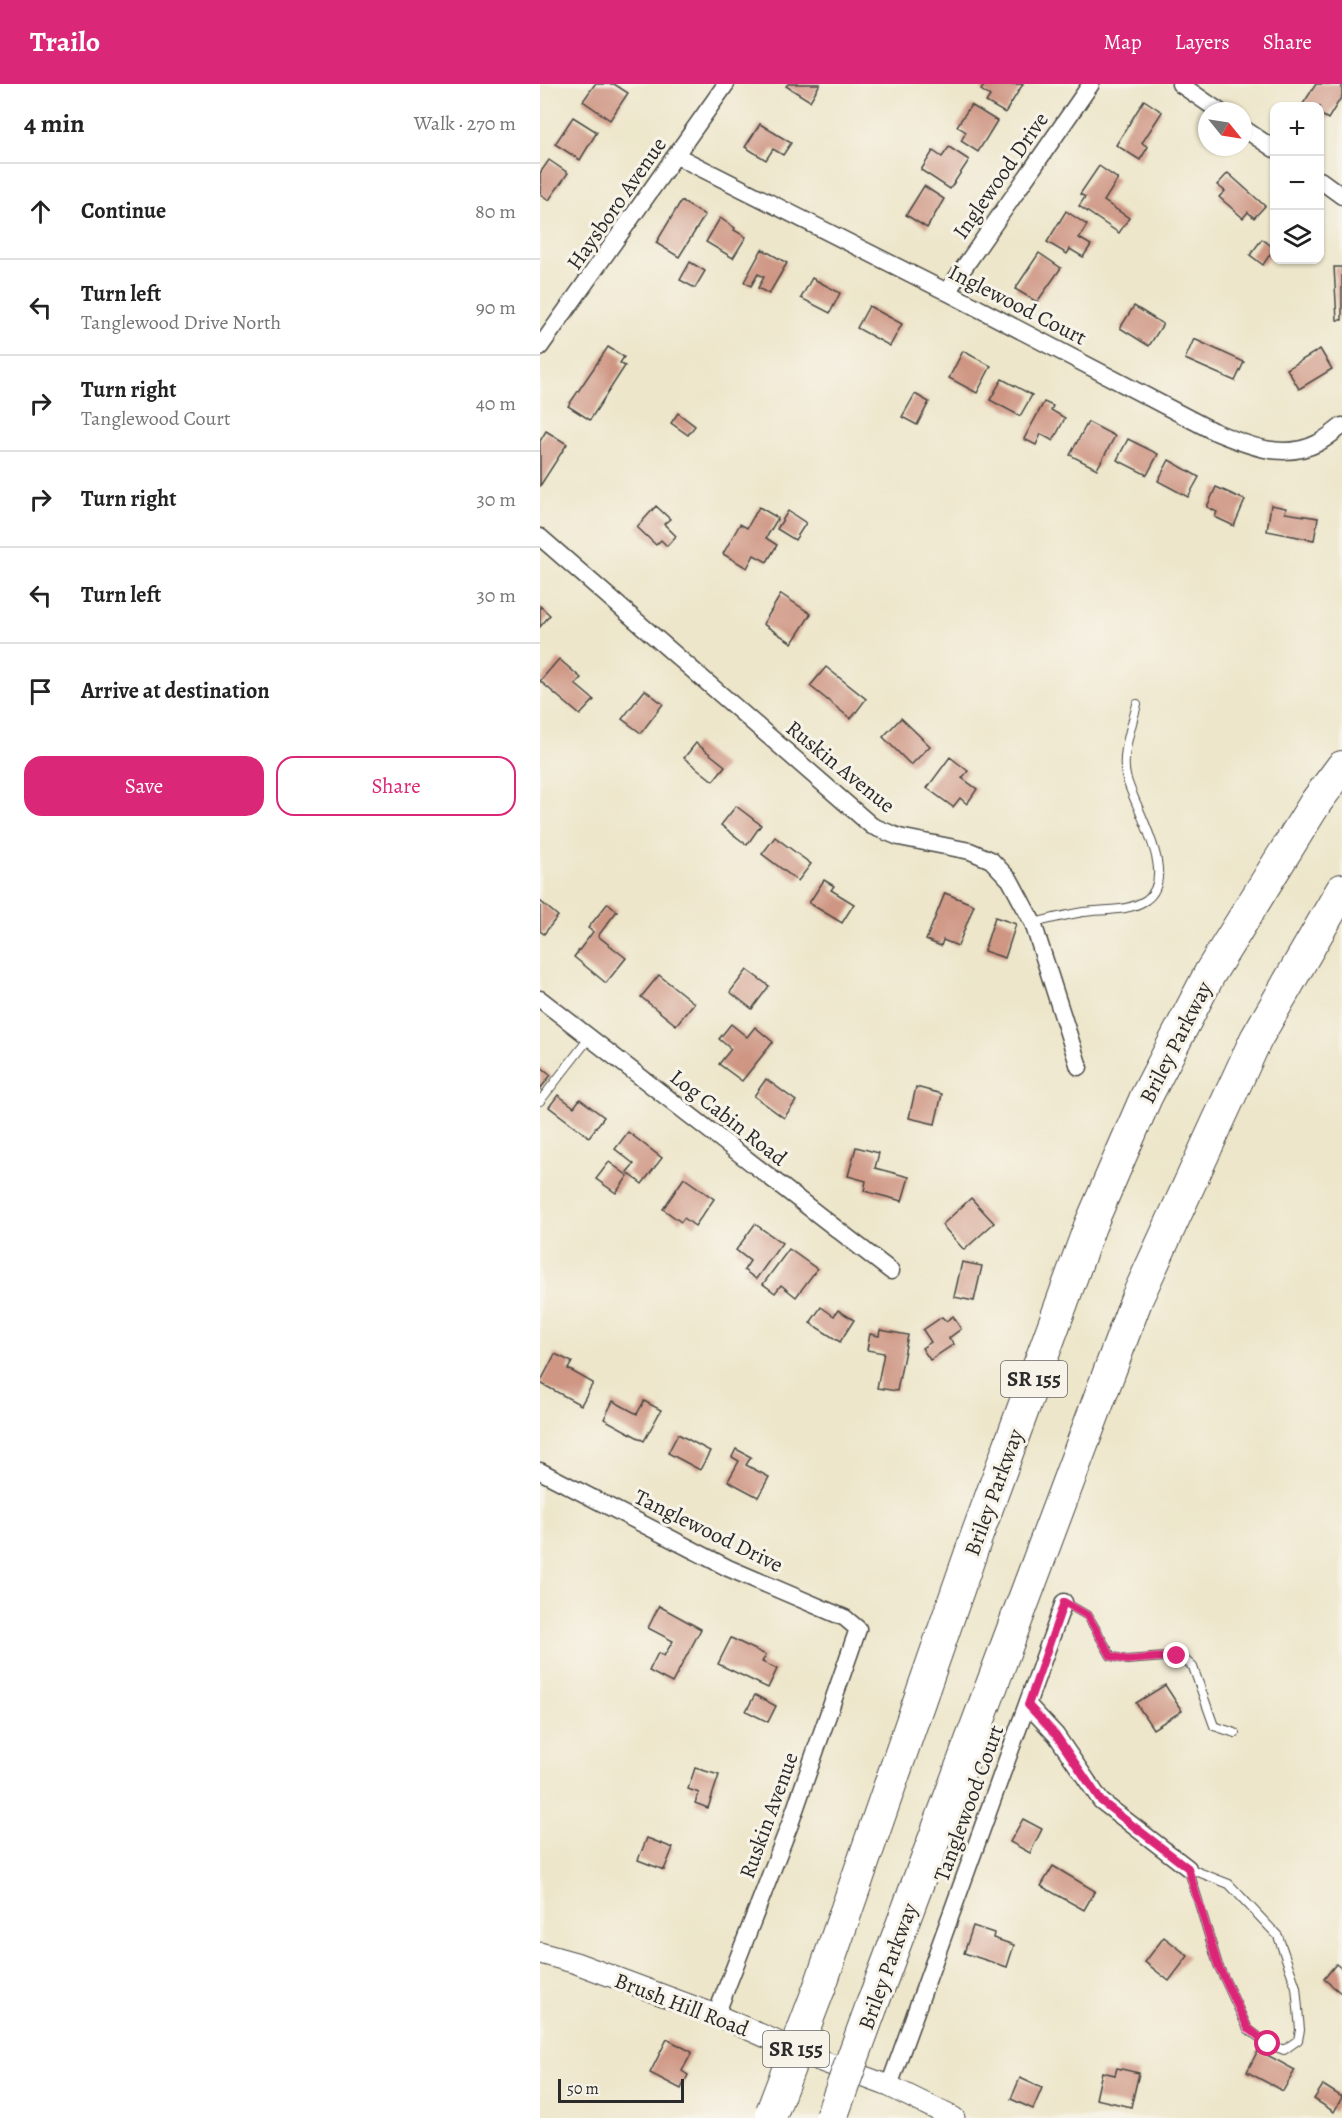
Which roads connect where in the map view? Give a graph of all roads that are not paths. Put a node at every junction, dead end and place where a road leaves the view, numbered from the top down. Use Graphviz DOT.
graph roads {
  1 [pos="726,84"];
  2 [pos="1091,84"];
  3 [pos="1180,84"];
  4 [pos="1206,102"];
  5 [pos="1252,134"];
  6 [pos="1270,146"];
  7 [pos="677,156"];
  8 [pos="1324,183"];
  9 [pos="1342,196"];
  10 [pos="947,292"];
  11 [pos="540,347"];
  12 [pos="1342,426"];
  13 [pos="540,537"];
  14 [pos="1137,704"];
  15 [pos="1342,754"];
  16 [pos="1342,767"];
  17 [pos="1316,802"];
  18 [pos="1342,890"];
  19 [pos="1034,923"];
  20 [pos="1342,924"];
  21 [pos="540,999"];
  22 [pos="590,1038"];
  23 [pos="1256,1039"];
  24 [pos="1079,1066"];
  25 [pos="540,1101"];
  26 [pos="891,1270"];
  27 [pos="540,1471"];
  28 [pos="1064,1602"];
  29 [pos="858,1629"];
  30 [pos="1028,1705"];
  31 [pos="1235,1733"];
  32 [pos="1188,1868"];
  33 [pos="540,1953"];
  34 [pos="716,2015"];
  35 [pos="890,2086"];
  36 [pos="771,2115"];
  37 [pos="831,2118"];
  38 [pos="954,2118"];
  1 -- 7 [label="street, Haysboro Avenue"];
  2 -- 10 [label="street, Inglewood Drive"];
  3 -- 4 [label="street"];
  5 -- 6 [label="street"];
  7 -- 10 [label="street, Inglewood Court"];
  7 -- 11 [label="street, Haysboro Avenue"];
  8 -- 9 [label="street"];
  10 -- 12 [label="street, Inglewood Court"];
  13 -- 19 [label="street, Ruskin Avenue"];
  14 -- 19 [label="lane"];
  15 -- 17 [label="highway"];
  16 -- 17 [label="highway, Briley Parkway / SR 155"];
  17 -- 36 [label="highway, Briley Parkway / SR 155, bridge"];
  18 -- 23 [label="highway, Briley Parkway / SR 155"];
  19 -- 24 [label="street, Ruskin Avenue"];
  20 -- 23 [label="highway"];
  21 -- 22 [label="street, Log Cabin Road"];
  22 -- 25 [label="lane"];
  22 -- 26 [label="street, Log Cabin Road"];
  23 -- 37 [label="highway, Briley Parkway / SR 155, bridge"];
  27 -- 29 [label="street, Tanglewood Drive"];
  28 -- 30 [label="street, Tanglewood Court"];
  28 -- 31 [label="lane"];
  29 -- 34 [label="street, Ruskin Avenue"];
  30 -- 32 [label="street"];
  30 -- 35 [label="street, Tanglewood Court"];
  32 -- 32 [label="lane"];
  33 -- 34 [label="street, Brush Hill Road"];
  34 -- 35 [label="street, Brush Hill Road"];
  35 -- 38 [label="street, Brush Hill Road"];
}
